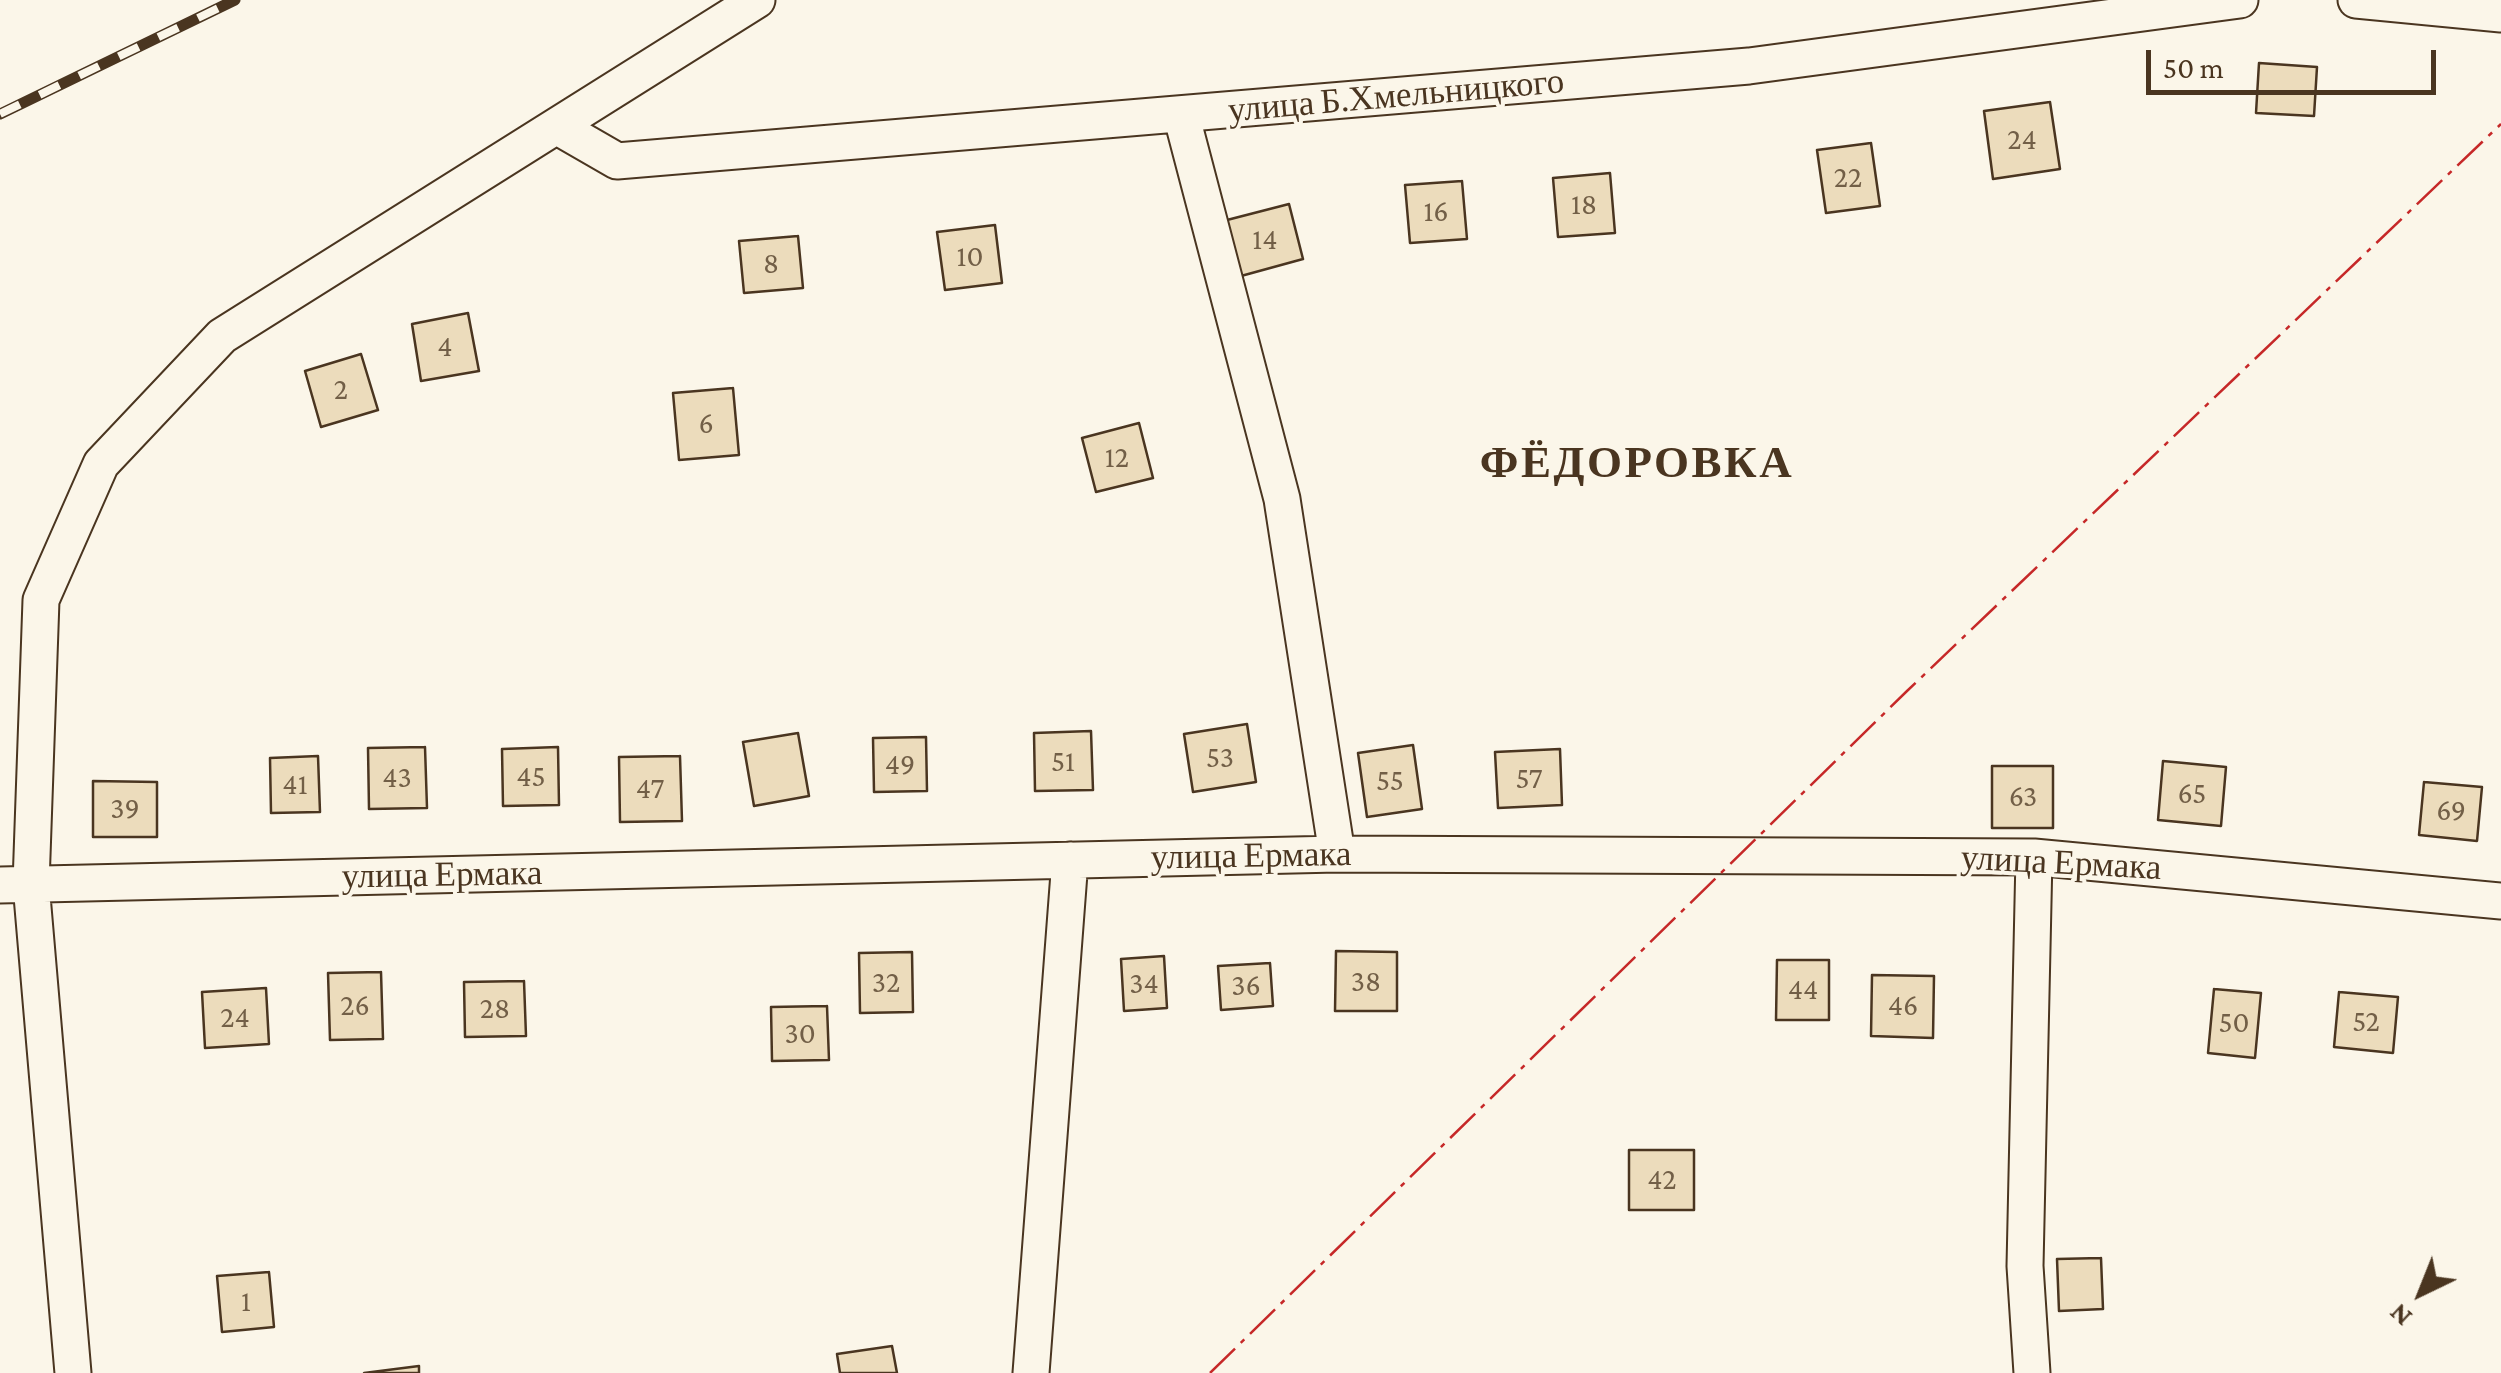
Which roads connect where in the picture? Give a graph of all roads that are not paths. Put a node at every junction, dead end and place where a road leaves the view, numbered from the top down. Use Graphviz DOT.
graph roads {
  1 [pos="757,0"];
  2 [pos="2240,0"];
  3 [pos="2356,0"];
  4 [pos="2501,14"];
  5 [pos="1181,114"];
  6 [pos="558,127"];
  7 [pos="1338,854"];
  8 [pos="2034,856"];
  9 [pos="1070,860"];
  10 [pos="15,885"];
  11 [pos="2501,901"];
  12 [pos="73,1373"];
  13 [pos="1032,1373"];
  14 [pos="2032,1373"];
  1 -- 6 [label="street"];
  2 -- 5 [label="street, улица Б.Хмельницкого"];
  3 -- 4 [label="street"];
  5 -- 6 [label="street, улица Б.Хмельницкого"];
  5 -- 7 [label="street"];
  6 -- 10 [label="street"];
  7 -- 8 [label="street, улица Ермака"];
  7 -- 9 [label="street, улица Ермака"];
  8 -- 11 [label="street, улица Ермака"];
  8 -- 14 [label="street"];
  9 -- 10 [label="street, улица Ермака"];
  9 -- 13 [label="street"];
  10 -- 12 [label="street"];
}
